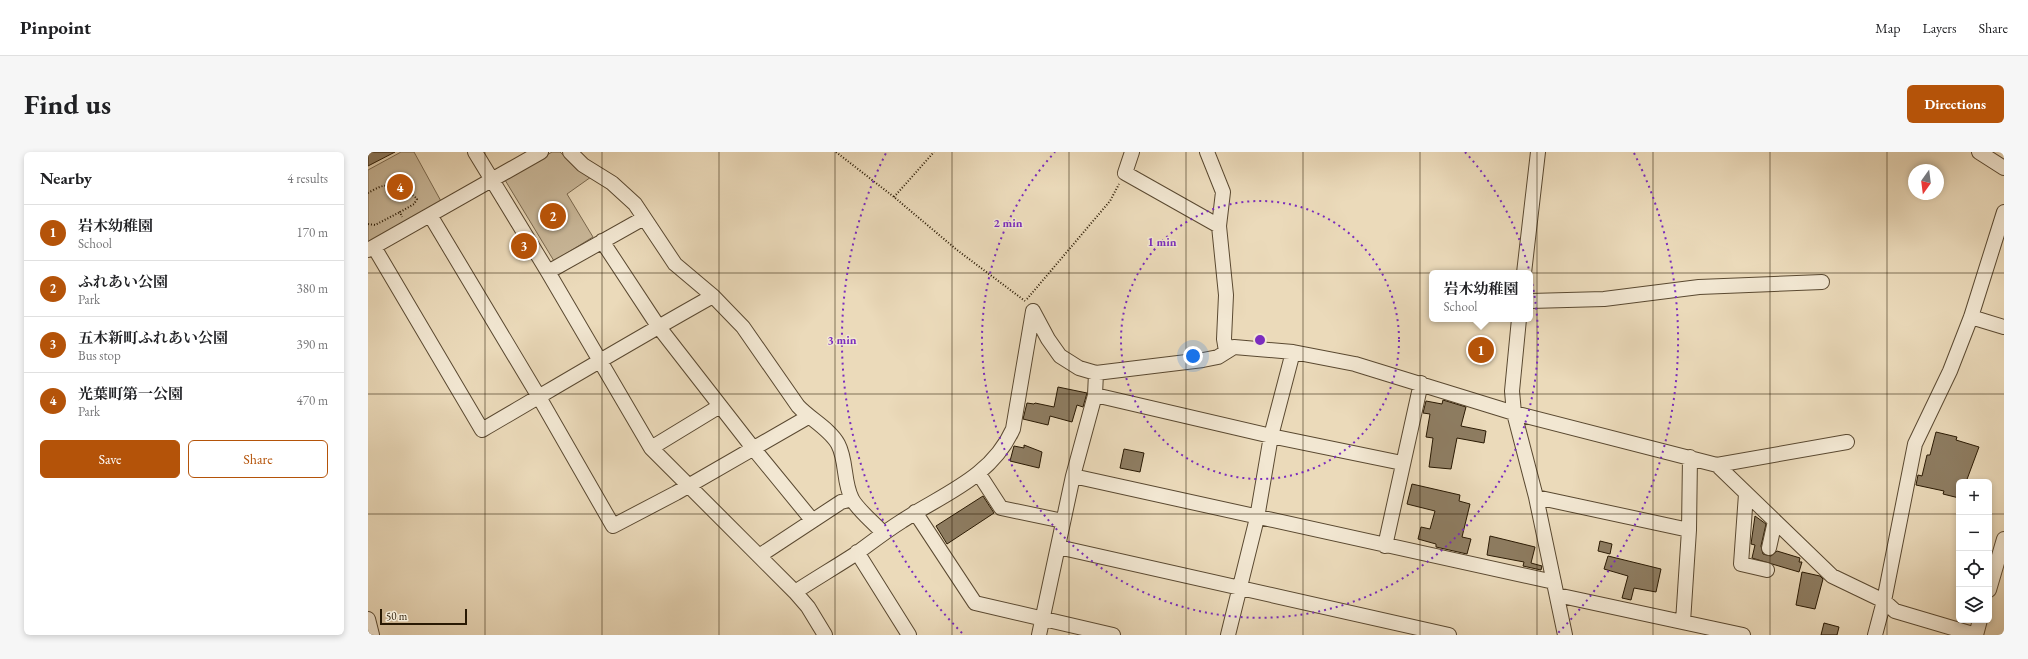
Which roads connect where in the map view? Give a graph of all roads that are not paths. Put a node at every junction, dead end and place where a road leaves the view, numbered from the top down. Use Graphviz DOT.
graph roads {
  1 [pos="475,152"];
  2 [pos="541,152"];
  3 [pos="570,152"];
  4 [pos="1132,152"];
  5 [pos="1207,152"];
  6 [pos="1538,152"];
  7 [pos="1979,152"];
  8 [pos="2004,168"];
  9 [pos="492,180"];
  10 [pos="2004,212"];
  11 [pos="430,215"];
  12 [pos="644,218"];
  13 [pos="1219,226"];
  14 [pos="602,241"];
  15 [pos="371,248"];
  16 [pos="1524,270"];
  17 [pos="548,272"];
  18 [pos="1822,282"];
  19 [pos="714,296"];
  20 [pos="1533,301"];
  21 [pos="1971,317"];
  22 [pos="1519,322"];
  23 [pos="658,326"];
  24 [pos="2004,327"];
  25 [pos="1226,351"];
  26 [pos="1293,352"];
  27 [pos="601,362"];
  28 [pos="1096,373"];
  29 [pos="1421,383"];
  30 [pos="1095,395"];
  31 [pos="539,397"];
  32 [pos="720,406"];
  33 [pos="1514,413"];
  34 [pos="808,417"];
  35 [pos="1271,436"];
  36 [pos="1847,442"];
  37 [pos="651,448"];
  38 [pos="753,448"];
  39 [pos="1690,457"];
  40 [pos="1402,463"];
  41 [pos="1717,465"];
  42 [pos="979,474"];
  43 [pos="1073,476"];
  44 [pos="688,486"];
  45 [pos="1746,494"];
  46 [pos="1536,496"];
  47 [pos="852,499"];
  48 [pos="916,512"];
  49 [pos="1257,518"];
  50 [pos="812,520"];
  51 [pos="1774,521"];
  52 [pos="1063,522"];
  53 [pos="1689,530"];
  54 [pos="883,533"];
  55 [pos="2004,539"];
  56 [pos="1058,546"];
  57 [pos="1385,546"];
  58 [pos="1769,548"];
  59 [pos="857,552"];
  60 [pos="759,556"];
  61 [pos="1767,570"];
  62 [pos="1990,587"];
  63 [pos="1555,588"];
  64 [pos="1239,589"];
  65 [pos="795,592"];
  66 [pos="1884,601"];
  67 [pos="368,619"];
  68 [pos="1043,620"];
  69 [pos="1683,622"];
  70 [pos="1979,623"];
  71 [pos="1405,630"];
  72 [pos="372,635"];
  73 [pos="825,635"];
  74 [pos="909,635"];
  75 [pos="1039,635"];
  76 [pos="1112,635"];
  77 [pos="1228,635"];
  78 [pos="1449,635"];
  79 [pos="1565,635"];
  80 [pos="1743,635"];
  81 [pos="1875,635"];
  82 [pos="1976,635"];
  1 -- 9 [label="street"];
  2 -- 9 [label="street"];
  3 -- 12 [label="street"];
  4 -- 13 [label="street"];
  5 -- 13 [label="street"];
  6 -- 16 [label="street"];
  7 -- 8 [label="street"];
  9 -- 11 [label="street"];
  9 -- 17 [label="street"];
  10 -- 21 [label="street"];
  11 -- 15 [label="street"];
  11 -- 31 [label="street"];
  12 -- 14 [label="street"];
  12 -- 19 [label="street"];
  13 -- 25 [label="street"];
  14 -- 17 [label="street"];
  14 -- 23 [label="street"];
  15 -- 31 [label="street"];
  17 -- 27 [label="street"];
  18 -- 20 [label="street"];
  19 -- 23 [label="street"];
  19 -- 34 [label="street"];
  21 -- 24 [label="street"];
  21 -- 66 [label="street"];
  22 -- 33 [label="street"];
  23 -- 27 [label="street"];
  23 -- 32 [label="street"];
  25 -- 26 [label="street"];
  25 -- 28 [label="street"];
  26 -- 29 [label="street"];
  26 -- 35 [label="street"];
  27 -- 31 [label="street"];
  27 -- 37 [label="street"];
  28 -- 30 [label="street"];
  28 -- 42 [label="street"];
  29 -- 33 [label="street"];
  29 -- 40 [label="street"];
  30 -- 35 [label="street"];
  30 -- 43 [label="street"];
  31 -- 44 [label="street"];
  32 -- 37 [label="street"];
  32 -- 38 [label="street"];
  33 -- 39 [label="street"];
  33 -- 46 [label="street"];
  34 -- 38 [label="street"];
  34 -- 47 [label="street"];
  35 -- 40 [label="street"];
  35 -- 49 [label="street"];
  36 -- 41 [label="street"];
  37 -- 44 [label="street"];
  38 -- 44 [label="street"];
  38 -- 50 [label="street"];
  39 -- 41 [label="street"];
  39 -- 53 [label="street"];
  40 -- 57 [label="street"];
  41 -- 45 [label="street"];
  42 -- 48 [label="street"];
  42 -- 52 [label="street"];
  43 -- 49 [label="street"];
  43 -- 52 [label="street"];
  44 -- 60 [label="street"];
  45 -- 51 [label="street"];
  45 -- 61 [label="street"];
  46 -- 53 [label="street"];
  46 -- 63 [label="street"];
  47 -- 50 [label="street"];
  47 -- 54 [label="street"];
  48 -- 54 [label="street"];
  48 -- 68 [label="street"];
  49 -- 57 [label="street"];
  49 -- 64 [label="street"];
  50 -- 60 [label="street"];
  51 -- 58 [label="street"];
  51 -- 66 [label="street"];
  52 -- 56 [label="street"];
  53 -- 69 [label="street"];
  54 -- 59 [label="street"];
  55 -- 62 [label="street"];
  56 -- 64 [label="street"];
  56 -- 68 [label="street"];
  57 -- 63 [label="street"];
  59 -- 65 [label="street"];
  59 -- 74 [label="street"];
  60 -- 65 [label="street"];
  63 -- 69 [label="street"];
  63 -- 79 [label="street"];
  64 -- 71 [label="street"];
  64 -- 77 [label="street"];
  65 -- 73 [label="street"];
  66 -- 81 [label="street"];
  66 -- 82 [label="street"];
  67 -- 72 [label="street"];
  68 -- 75 [label="street"];
  68 -- 76 [label="street"];
  69 -- 80 [label="street"];
  70 -- 82 [label="street"];
  71 -- 78 [label="street"];
}
